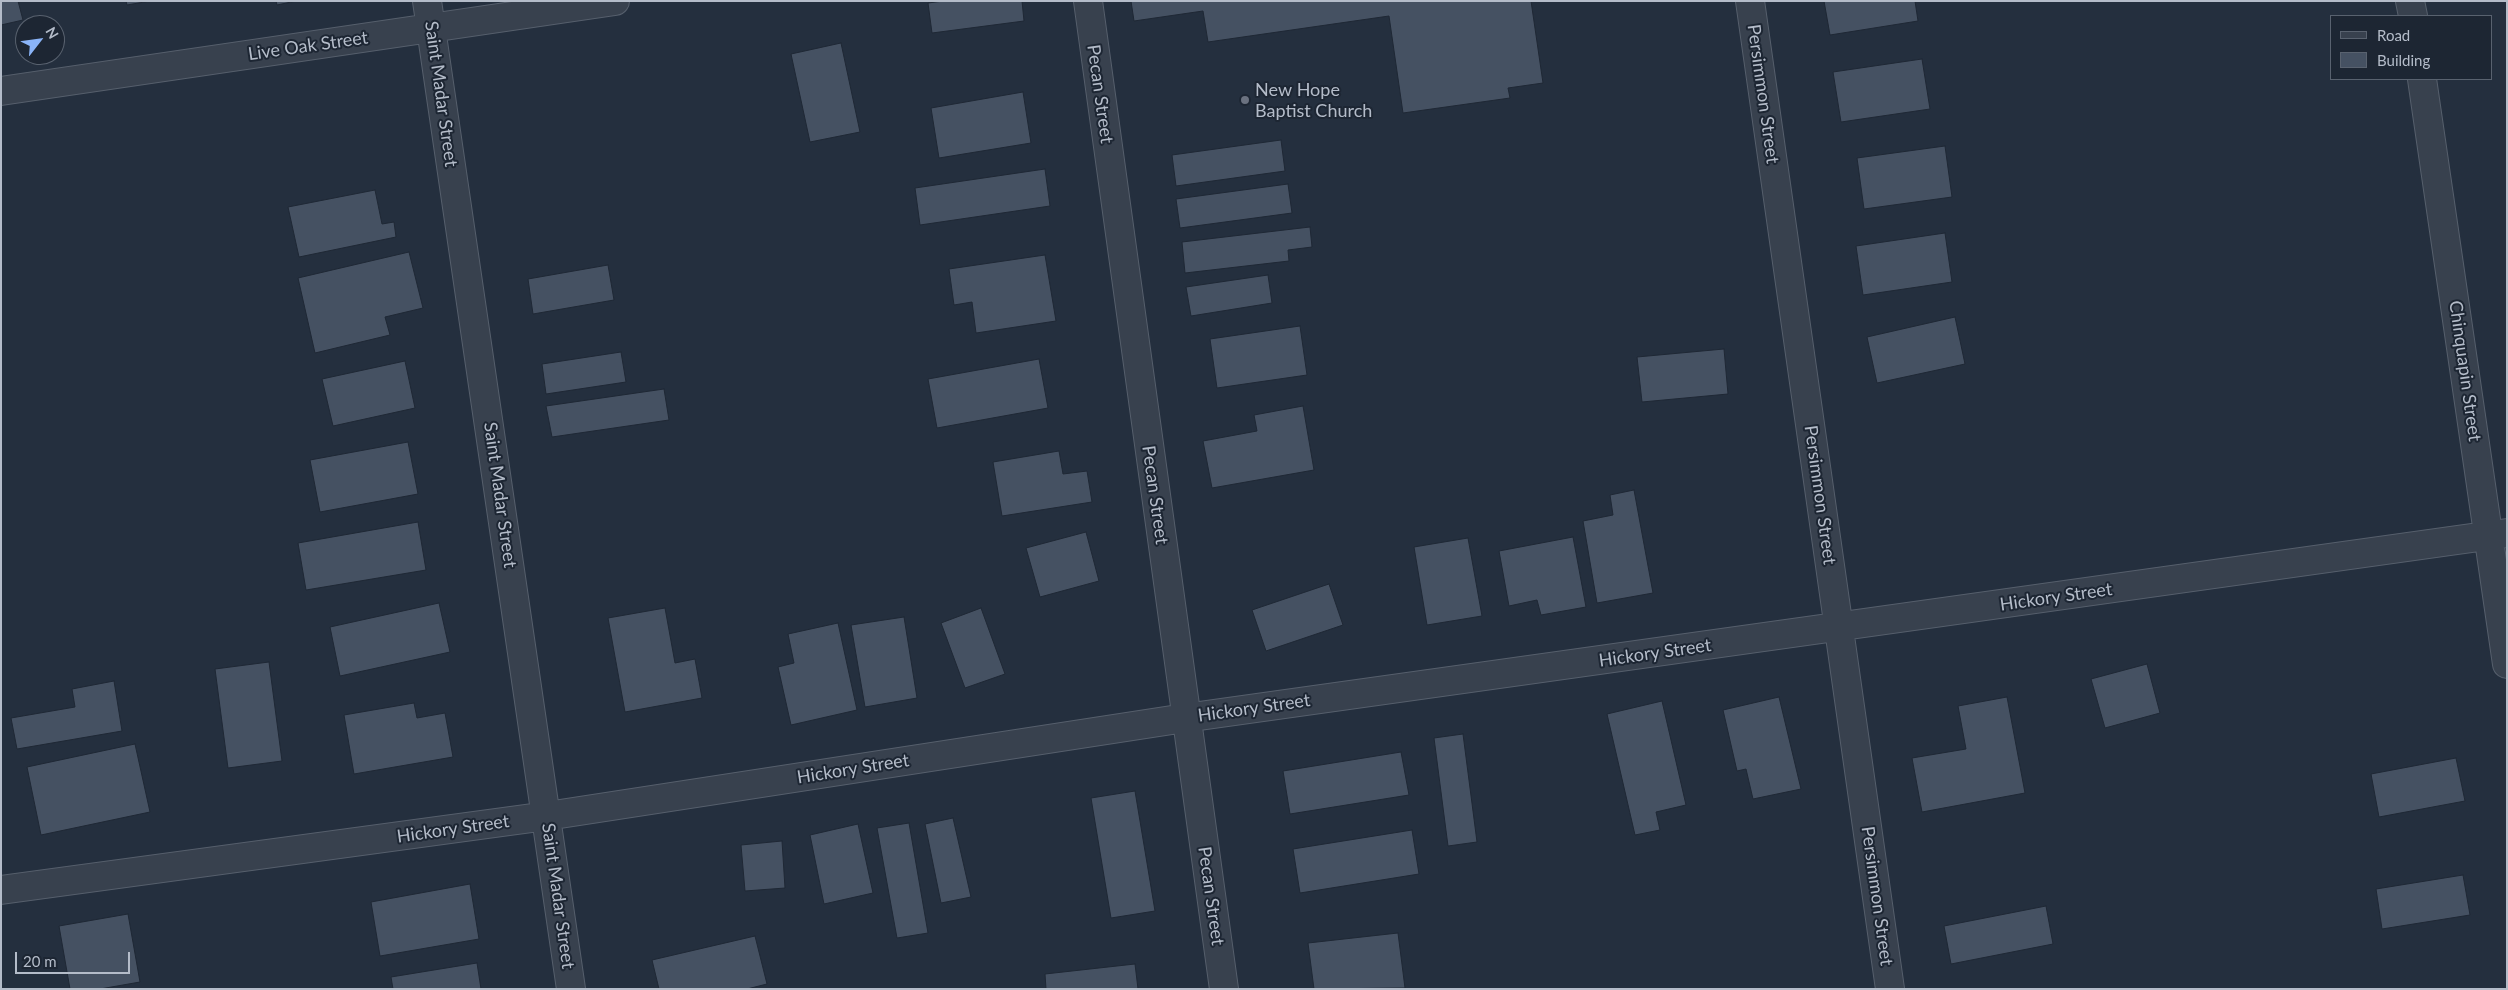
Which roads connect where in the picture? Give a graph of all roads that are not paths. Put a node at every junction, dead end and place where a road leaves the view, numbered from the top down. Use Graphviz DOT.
graph roads {
  1 [pos="427,1"];
  2 [pos="615,1"];
  3 [pos="1088,1"];
  4 [pos="1750,1"];
  5 [pos="2410,1"];
  6 [pos="2413,15"];
  7 [pos="431,28"];
  8 [pos="2422,80"];
  9 [pos="1,91"];
  10 [pos="2498,534"];
  11 [pos="1838,627"];
  12 [pos="2507,664"];
  13 [pos="1185,718"];
  14 [pos="547,816"];
  15 [pos="1,890"];
  16 [pos="571,989"];
  17 [pos="1224,989"];
  18 [pos="1890,989"];
  1 -- 7 [label="street, Saint Madar Street"];
  2 -- 7 [label="street, Live Oak Street"];
  3 -- 13 [label="street, Pecan Street"];
  4 -- 11 [label="street, Persimmon Street"];
  5 -- 6 [label="street"];
  7 -- 9 [label="street, Live Oak Street"];
  7 -- 14 [label="street, Saint Madar Street"];
  8 -- 10 [label="street, Chinquapin Street"];
  10 -- 11 [label="street, Hickory Street"];
  10 -- 12 [label="street, Chinquapin Street"];
  11 -- 13 [label="street, Hickory Street"];
  11 -- 18 [label="street, Persimmon Street"];
  13 -- 14 [label="street, Hickory Street"];
  13 -- 17 [label="street, Pecan Street"];
  14 -- 15 [label="street, Hickory Street"];
  14 -- 16 [label="street, Saint Madar Street"];
}
